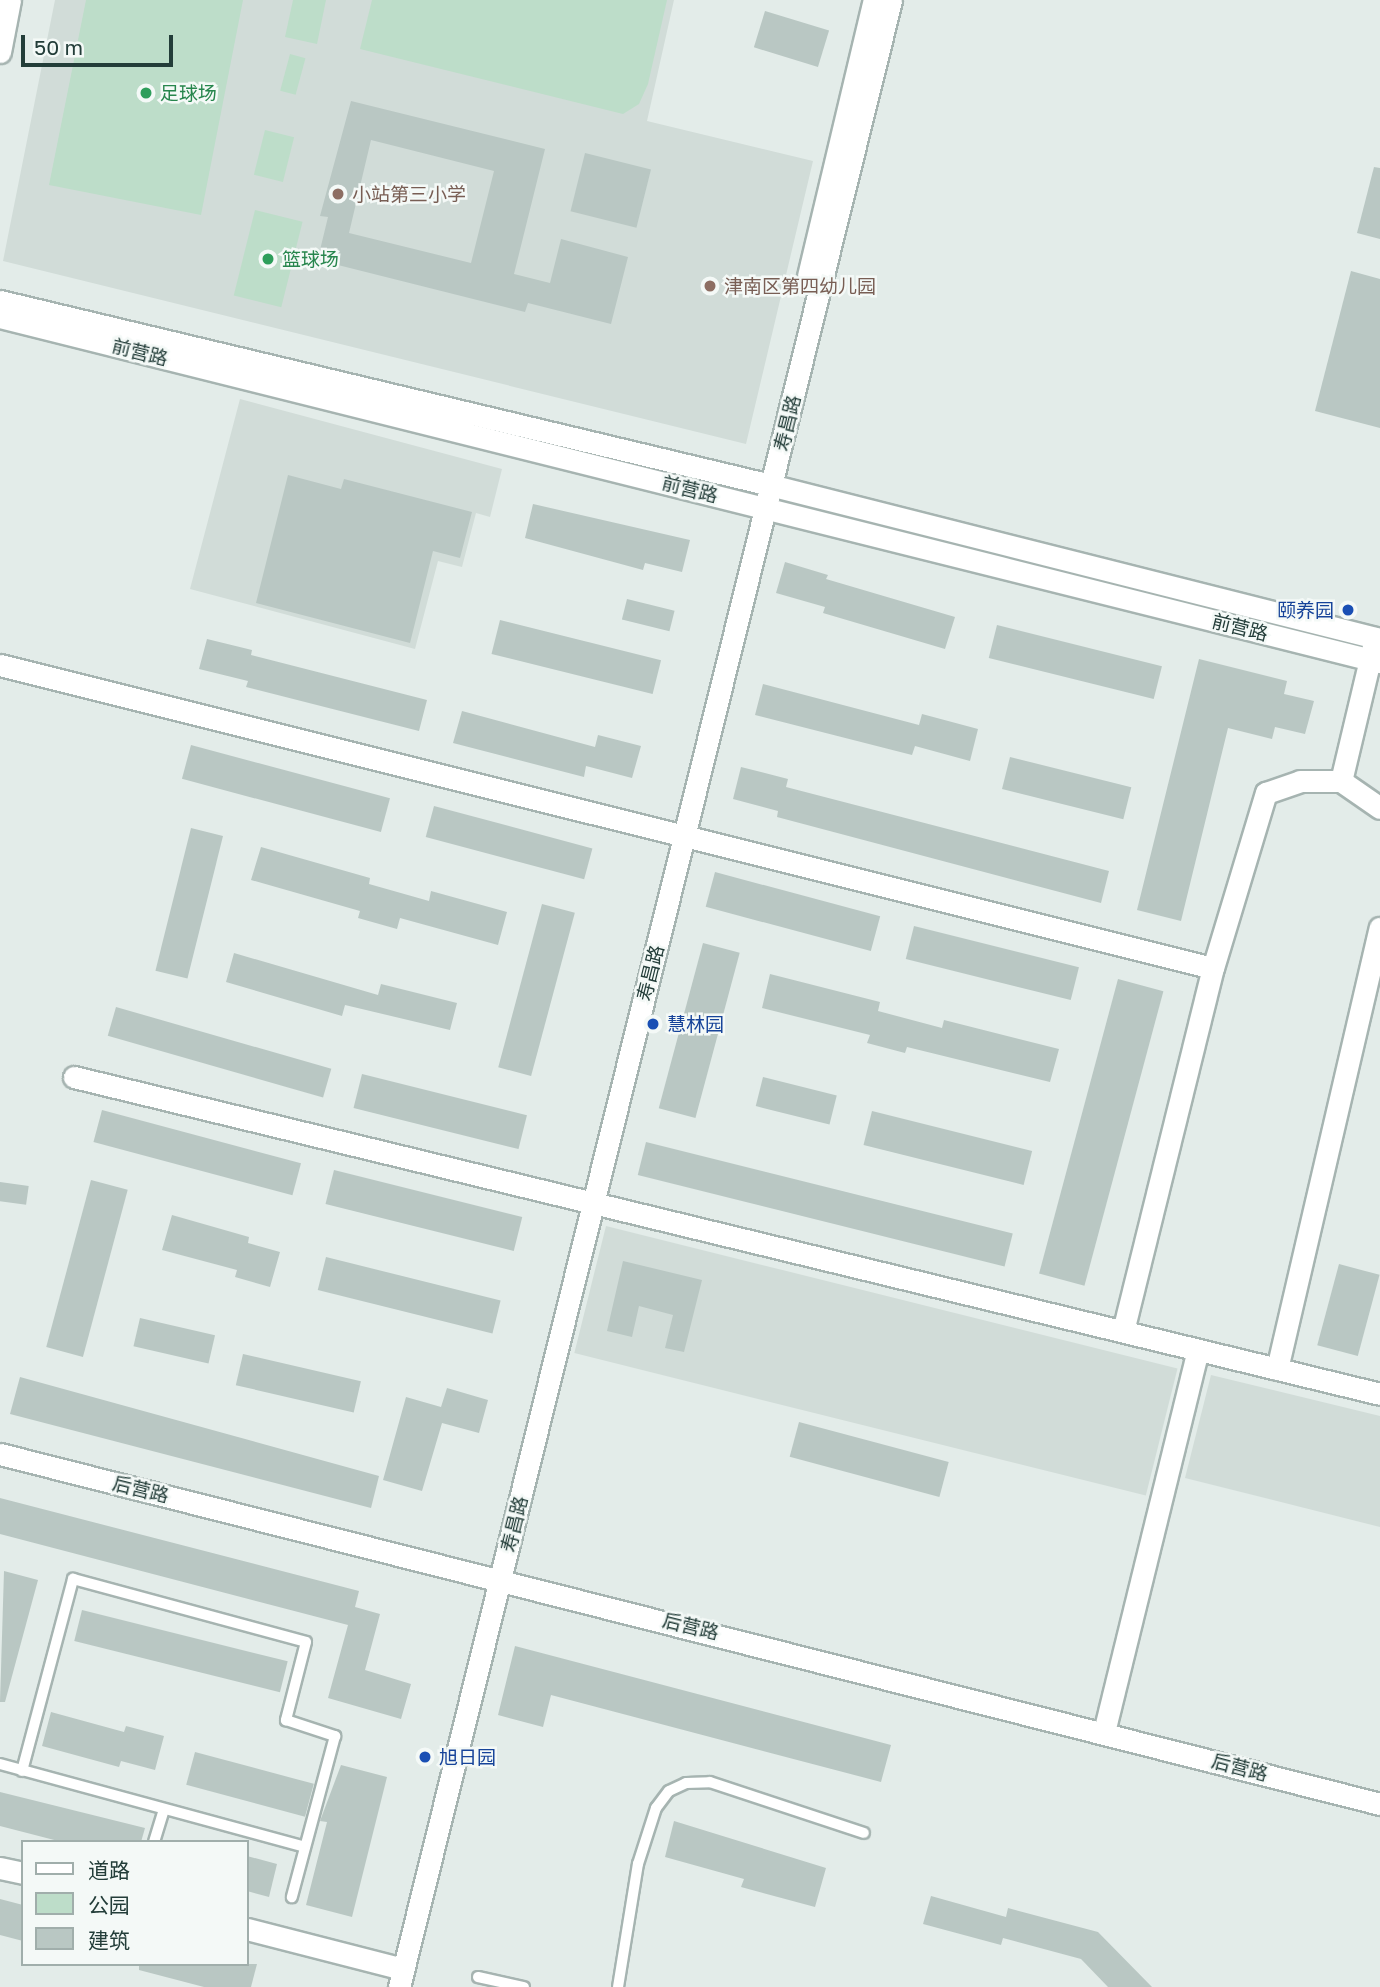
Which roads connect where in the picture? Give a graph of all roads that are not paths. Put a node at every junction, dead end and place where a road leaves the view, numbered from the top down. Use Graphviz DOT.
graph roads {
  1 [pos="10,0"];
  2 [pos="874,0"];
  3 [pos="891,0"];
  4 [pos="0,52"];
  5 [pos="0,302"];
  6 [pos="0,317"];
  7 [pos="765,484"];
  8 [pos="807,495"];
  9 [pos="763,508"];
  10 [pos="801,517"];
  11 [pos="748,548"];
  12 [pos="1378,639"];
  13 [pos="1375,661"];
  14 [pos="0,665"];
  15 [pos="1341,781"];
  16 [pos="1380,808"];
  17 [pos="677,834"];
  18 [pos="1380,928"];
  19 [pos="1213,968"];
  20 [pos="1372,993"];
  21 [pos="74,1077"];
  22 [pos="587,1201"];
  23 [pos="1123,1331"];
  24 [pos="1198,1350"];
  25 [pos="1278,1369"];
  26 [pos="1380,1394"];
  27 [pos="0,1454"];
  28 [pos="495,1577"];
  29 [pos="1104,1731"];
  30 [pos="0,1764"];
  31 [pos="22,1771"];
  32 [pos="1380,1804"];
  33 [pos="164,1810"];
  34 [pos="864,1833"];
  35 [pos="155,1840"];
  36 [pos="305,1847"];
  37 [pos="0,1868"];
  38 [pos="21,1873"];
  39 [pos="292,1896"];
  40 [pos="248,1929"];
  41 [pos="398,1974"];
  42 [pos="478,1977"];
  43 [pos="386,1987"];
  44 [pos="523,1987"];
  45 [pos="618,1987"];
  1 -- 4 [label="street"];
  2 -- 7 [label="street, 寿昌路"];
  3 -- 7 [label="street, 寿昌路"];
  5 -- 7 [label="street, 前营路"];
  6 -- 9 [label="street, 前营路"];
  7 -- 8 [label="street, 前营路"];
  7 -- 9 [label="street, 寿昌路"];
  8 -- 9 [label="street"];
  8 -- 12 [label="street, 前营路"];
  9 -- 10 [label="street, 前营路"];
  9 -- 11 [label="street, 寿昌路"];
  10 -- 11 [label="street"];
  10 -- 13 [label="street, 前营路"];
  11 -- 17 [label="street, 寿昌路"];
  12 -- 13 [label="street"];
  13 -- 15 [label="street"];
  14 -- 17 [label="street"];
  15 -- 16 [label="street"];
  15 -- 19 [label="street"];
  17 -- 19 [label="street"];
  17 -- 22 [label="street, 寿昌路"];
  18 -- 20 [label="street"];
  19 -- 23 [label="street"];
  20 -- 25 [label="street"];
  21 -- 22 [label="street"];
  22 -- 23 [label="street"];
  22 -- 28 [label="street, 寿昌路"];
  23 -- 24 [label="street"];
  24 -- 25 [label="street"];
  24 -- 29 [label="street"];
  25 -- 26 [label="street"];
  27 -- 28 [label="street, 后营路"];
  28 -- 29 [label="street, 后营路"];
  28 -- 41 [label="street, 寿昌路"];
  29 -- 32 [label="street, 后营路"];
  30 -- 31 [label="lane"];
  31 -- 33 [label="lane"];
  31 -- 36 [label="lane"];
  33 -- 35 [label="lane"];
  33 -- 36 [label="lane"];
  34 -- 45 [label="lane"];
  36 -- 39 [label="lane"];
  37 -- 38 [label="street"];
  40 -- 41 [label="street"];
  41 -- 43 [label="street, 寿昌路"];
  42 -- 44 [label="lane"];
}
